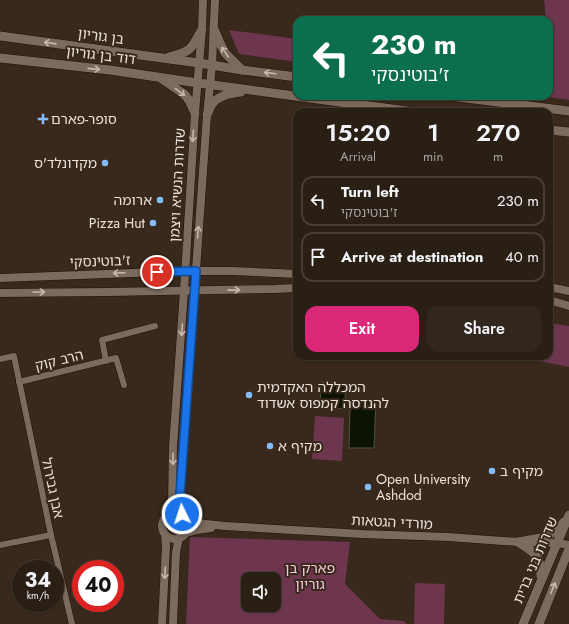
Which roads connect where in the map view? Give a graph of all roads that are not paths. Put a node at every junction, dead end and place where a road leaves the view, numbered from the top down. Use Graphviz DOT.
graph roads {
  1 [pos="203,0"];
  2 [pos="215,0"];
  3 [pos="202,29"];
  4 [pos="214,29"];
  5 [pos="0,36"];
  6 [pos="0,58"];
  7 [pos="164,58"];
  8 [pos="199,63"];
  9 [pos="212,65"];
  10 [pos="242,70"];
  11 [pos="293,76"];
  12 [pos="159,77"];
  13 [pos="198,83"];
  14 [pos="210,84"];
  15 [pos="253,90"];
  16 [pos="293,95"];
  17 [pos="326,100"];
  18 [pos="482,100"];
  19 [pos="385,108"];
  20 [pos="545,108"];
  21 [pos="553,109"];
  22 [pos="569,111"];
  23 [pos="195,113"];
  24 [pos="206,115"];
  25 [pos="553,130"];
  26 [pos="569,132"];
  27 [pos="186,271"];
  28 [pos="196,271"];
  29 [pos="293,274"];
  30 [pos="0,278"];
  31 [pos="293,288"];
  32 [pos="553,288"];
  33 [pos="184,291"];
  34 [pos="194,291"];
  35 [pos="569,291"];
  36 [pos="0,293"];
  37 [pos="553,301"];
  38 [pos="569,306"];
  39 [pos="155,326"];
  40 [pos="14,356"];
  41 [pos="0,358"];
  42 [pos="106,361"];
  43 [pos="19,382"];
  44 [pos="124,385"];
  45 [pos="169,515"];
  46 [pos="568,516"];
  47 [pos="184,517"];
  48 [pos="225,526"];
  49 [pos="165,534"];
  50 [pos="51,535"];
  51 [pos="183,535"];
  52 [pos="518,542"];
  53 [pos="558,544"];
  54 [pos="0,545"];
  55 [pos="569,545"];
  56 [pos="569,549"];
  57 [pos="569,564"];
  58 [pos="560,570"];
  59 [pos="540,581"];
  60 [pos="525,620"];
  61 [pos="72,624"];
  62 [pos="162,624"];
  63 [pos="173,624"];
  64 [pos="539,624"];
  1 -- 3 [label="street, שדרות הנשיא ויצמן"];
  2 -- 4 [label="street, שדרות הנשיא ויצמן"];
  3 -- 7 [label="main road"];
  3 -- 8 [label="street, שדרות הנשיא ויצמן"];
  4 -- 9 [label="street, שדרות הנשיא ויצמן"];
  10 -- 4 [label="main road, one-way"];
  7 -- 5 [label="main road, בן גוריון, one-way"];
  6 -- 12 [label="main road, דוד בן גוריון, one-way"];
  7 -- 8 [label="main road, בן גוריון"];
  8 -- 9 [label="main road, בן גוריון"];
  8 -- 13 [label="street, שדרות הנשיא ויצמן"];
  9 -- 10 [label="main road, בן גוריון"];
  9 -- 14 [label="street, שדרות הנשיא ויצמן"];
  11 -- 10 [label="main road, בן גוריון, one-way"];
  12 -- 13 [label="main road, דוד בן גוריון"];
  12 -- 23 [label="main road, one-way"];
  13 -- 14 [label="main road, דוד בן גוריון"];
  13 -- 23 [label="street, שדרות הנשיא ויצמן"];
  14 -- 15 [label="main road, דוד בן גוריון"];
  14 -- 24 [label="street, שדרות הנשיא ויצמן"];
  15 -- 16 [label="main road"];
  15 -- 24 [label="main road"];
  17 -- 19 [label="main road"];
  18 -- 20 [label="main road"];
  21 -- 22 [label="main road"];
  23 -- 27 [label="street, שדרות הנשיא ויצמן, one-way"];
  28 -- 24 [label="street, שדרות הנשיא ויצמן, one-way"];
  25 -- 26 [label="main road"];
  27 -- 28 [label="street, ז'בוטינסקי"];
  27 -- 30 [label="street, ז'בוטינסקי, one-way"];
  27 -- 33 [label="street, שדרות הנשיא ויצמן"];
  28 -- 29 [label="street, ז'בוטינסקי"];
  28 -- 34 [label="street, שדרות הנשיא ויצמן"];
  34 -- 31 [label="street, one-way"];
  32 -- 35 [label="street"];
  33 -- 34 [label="street"];
  36 -- 33 [label="street, one-way"];
  33 -- 45 [label="street, שדרות הנשיא ויצמן, one-way"];
  34 -- 47 [label="street, שדרות הנשיא ויצמן"];
  37 -- 38 [label="street"];
  39 -- 42 [label="street, הרב קוק"];
  40 -- 41 [label="street, הרב קוק"];
  40 -- 43 [label="street, אבן גבירול"];
  42 -- 43 [label="street, הרב קוק"];
  42 -- 44 [label="street, הרב קוק"];
  43 -- 50 [label="street, אבן גבירול"];
  45 -- 47 [label="street"];
  45 -- 49 [label="street"];
  46 -- 52 [label="main road"];
  46 -- 53 [label="main road, שדרות בני ברית"];
  47 -- 48 [label="street, מורדי הגטאות"];
  47 -- 51 [label="street"];
  48 -- 51 [label="street, מורדי הגטאות"];
  48 -- 52 [label="street, מורדי הגטאות"];
  49 -- 51 [label="street"];
  49 -- 62 [label="street, one-way"];
  50 -- 54 [label="street"];
  50 -- 61 [label="street, אבן גבירול"];
  51 -- 63 [label="street"];
  52 -- 53 [label="street, מורדי הגטאות"];
  52 -- 59 [label="main road"];
  53 -- 55 [label="street, מורדי הגטאות"];
  53 -- 59 [label="main road, שדרות בני ברית"];
  56 -- 58 [label="main road"];
  57 -- 58 [label="main road"];
  64 -- 58 [label="main road, one-way"];
  59 -- 60 [label="main road, שדרות בני ברית"];
}
